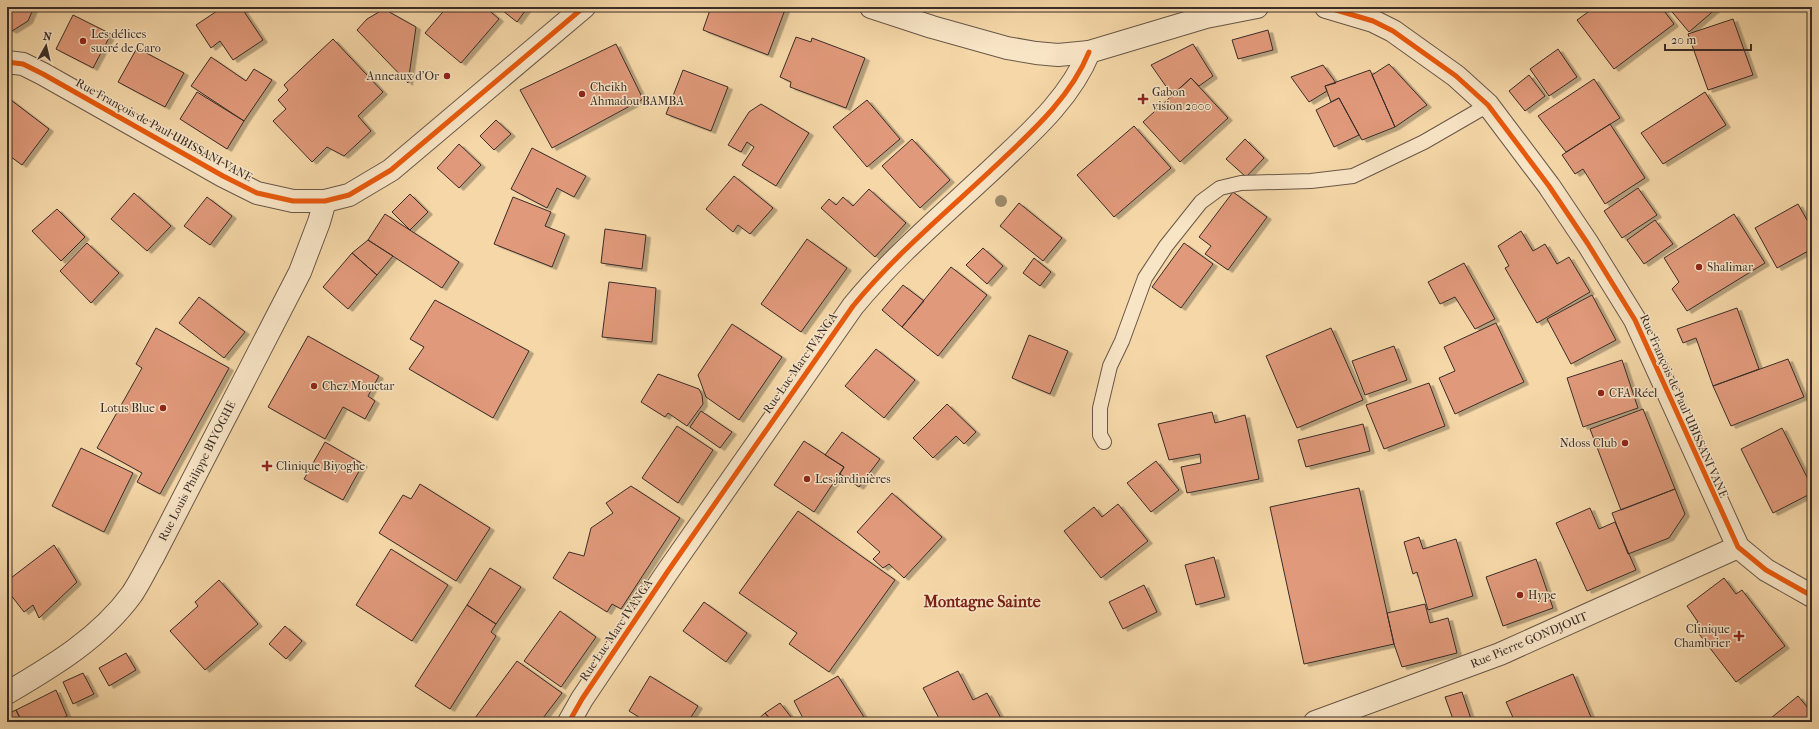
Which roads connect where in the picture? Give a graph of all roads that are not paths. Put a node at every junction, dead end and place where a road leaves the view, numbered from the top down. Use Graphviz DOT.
graph roads {
  1 [pos="584,7"];
  2 [pos="871,7"];
  3 [pos="1257,7"];
  4 [pos="1326,7"];
  5 [pos="1089,52"];
  6 [pos="7,62"];
  7 [pos="1488,105"];
  8 [pos="325,201"];
  9 [pos="1104,442"];
  10 [pos="1738,547"];
  11 [pos="1812,596"];
  12 [pos="7,692"];
  13 [pos="569,722"];
  14 [pos="1315,722"];
  1 -- 8 [label="street, Rue François de Paul UBISSANI VANE"];
  2 -- 5 [label="street"];
  3 -- 5 [label="street"];
  4 -- 7 [label="street, Rue François de Paul UBISSANI VANE"];
  5 -- 13 [label="street, Rue Luc Marc IVANGA"];
  6 -- 8 [label="street, Rue François de Paul UBISSANI VANE"];
  7 -- 9 [label="lane"];
  7 -- 10 [label="street, Rue François de Paul UBISSANI VANE"];
  8 -- 12 [label="street, Rue Louis Philippe BIYOGHE"];
  10 -- 11 [label="street, Rue François de Paul UBISSANI VANE"];
  10 -- 14 [label="street, Rue Pierre GONDJOUT"];
}
